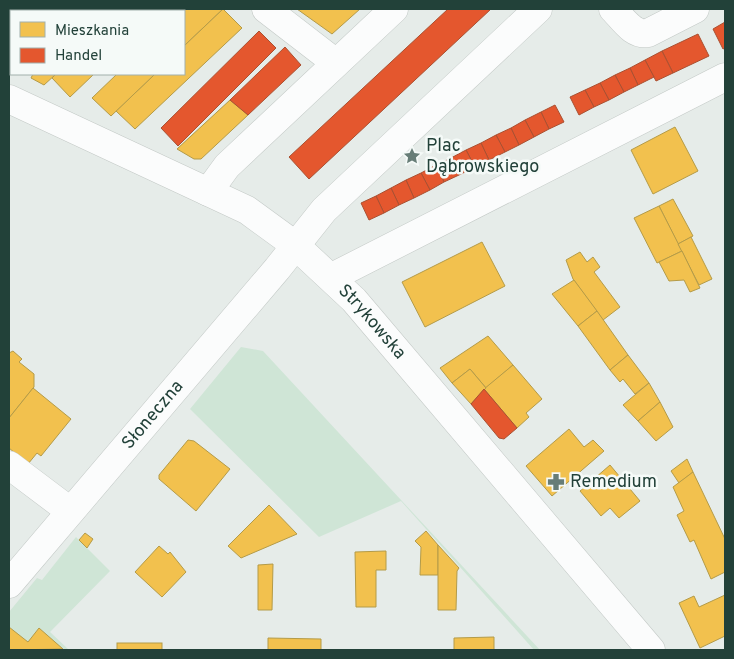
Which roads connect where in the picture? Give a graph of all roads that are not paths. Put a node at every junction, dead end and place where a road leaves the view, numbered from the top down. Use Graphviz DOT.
graph roads {
  1 [pos="266,9"];
  2 [pos="394,9"];
  3 [pos="538,9"];
  4 [pos="613,9"];
  5 [pos="695,9"];
  6 [pos="336,63"];
  7 [pos="725,77"];
  8 [pos="9,99"];
  9 [pos="208,192"];
  10 [pos="295,245"];
  11 [pos="332,277"];
  12 [pos="9,464"];
  13 [pos="70,511"];
  14 [pos="9,584"];
  15 [pos="651,650"];
  1 -- 6 [label="street"];
  2 -- 6 [label="street"];
  3 -- 10 [label="street, Słoneczna"];
  4 -- 5 [label="street"];
  6 -- 9 [label="street"];
  7 -- 11 [label="street"];
  8 -- 9 [label="street, Strykowska"];
  9 -- 10 [label="street, Strykowska"];
  10 -- 11 [label="street, Strykowska"];
  10 -- 13 [label="street, Słoneczna"];
  11 -- 15 [label="street, Strykowska"];
  12 -- 13 [label="street"];
  13 -- 14 [label="street, Słoneczna"];
}
